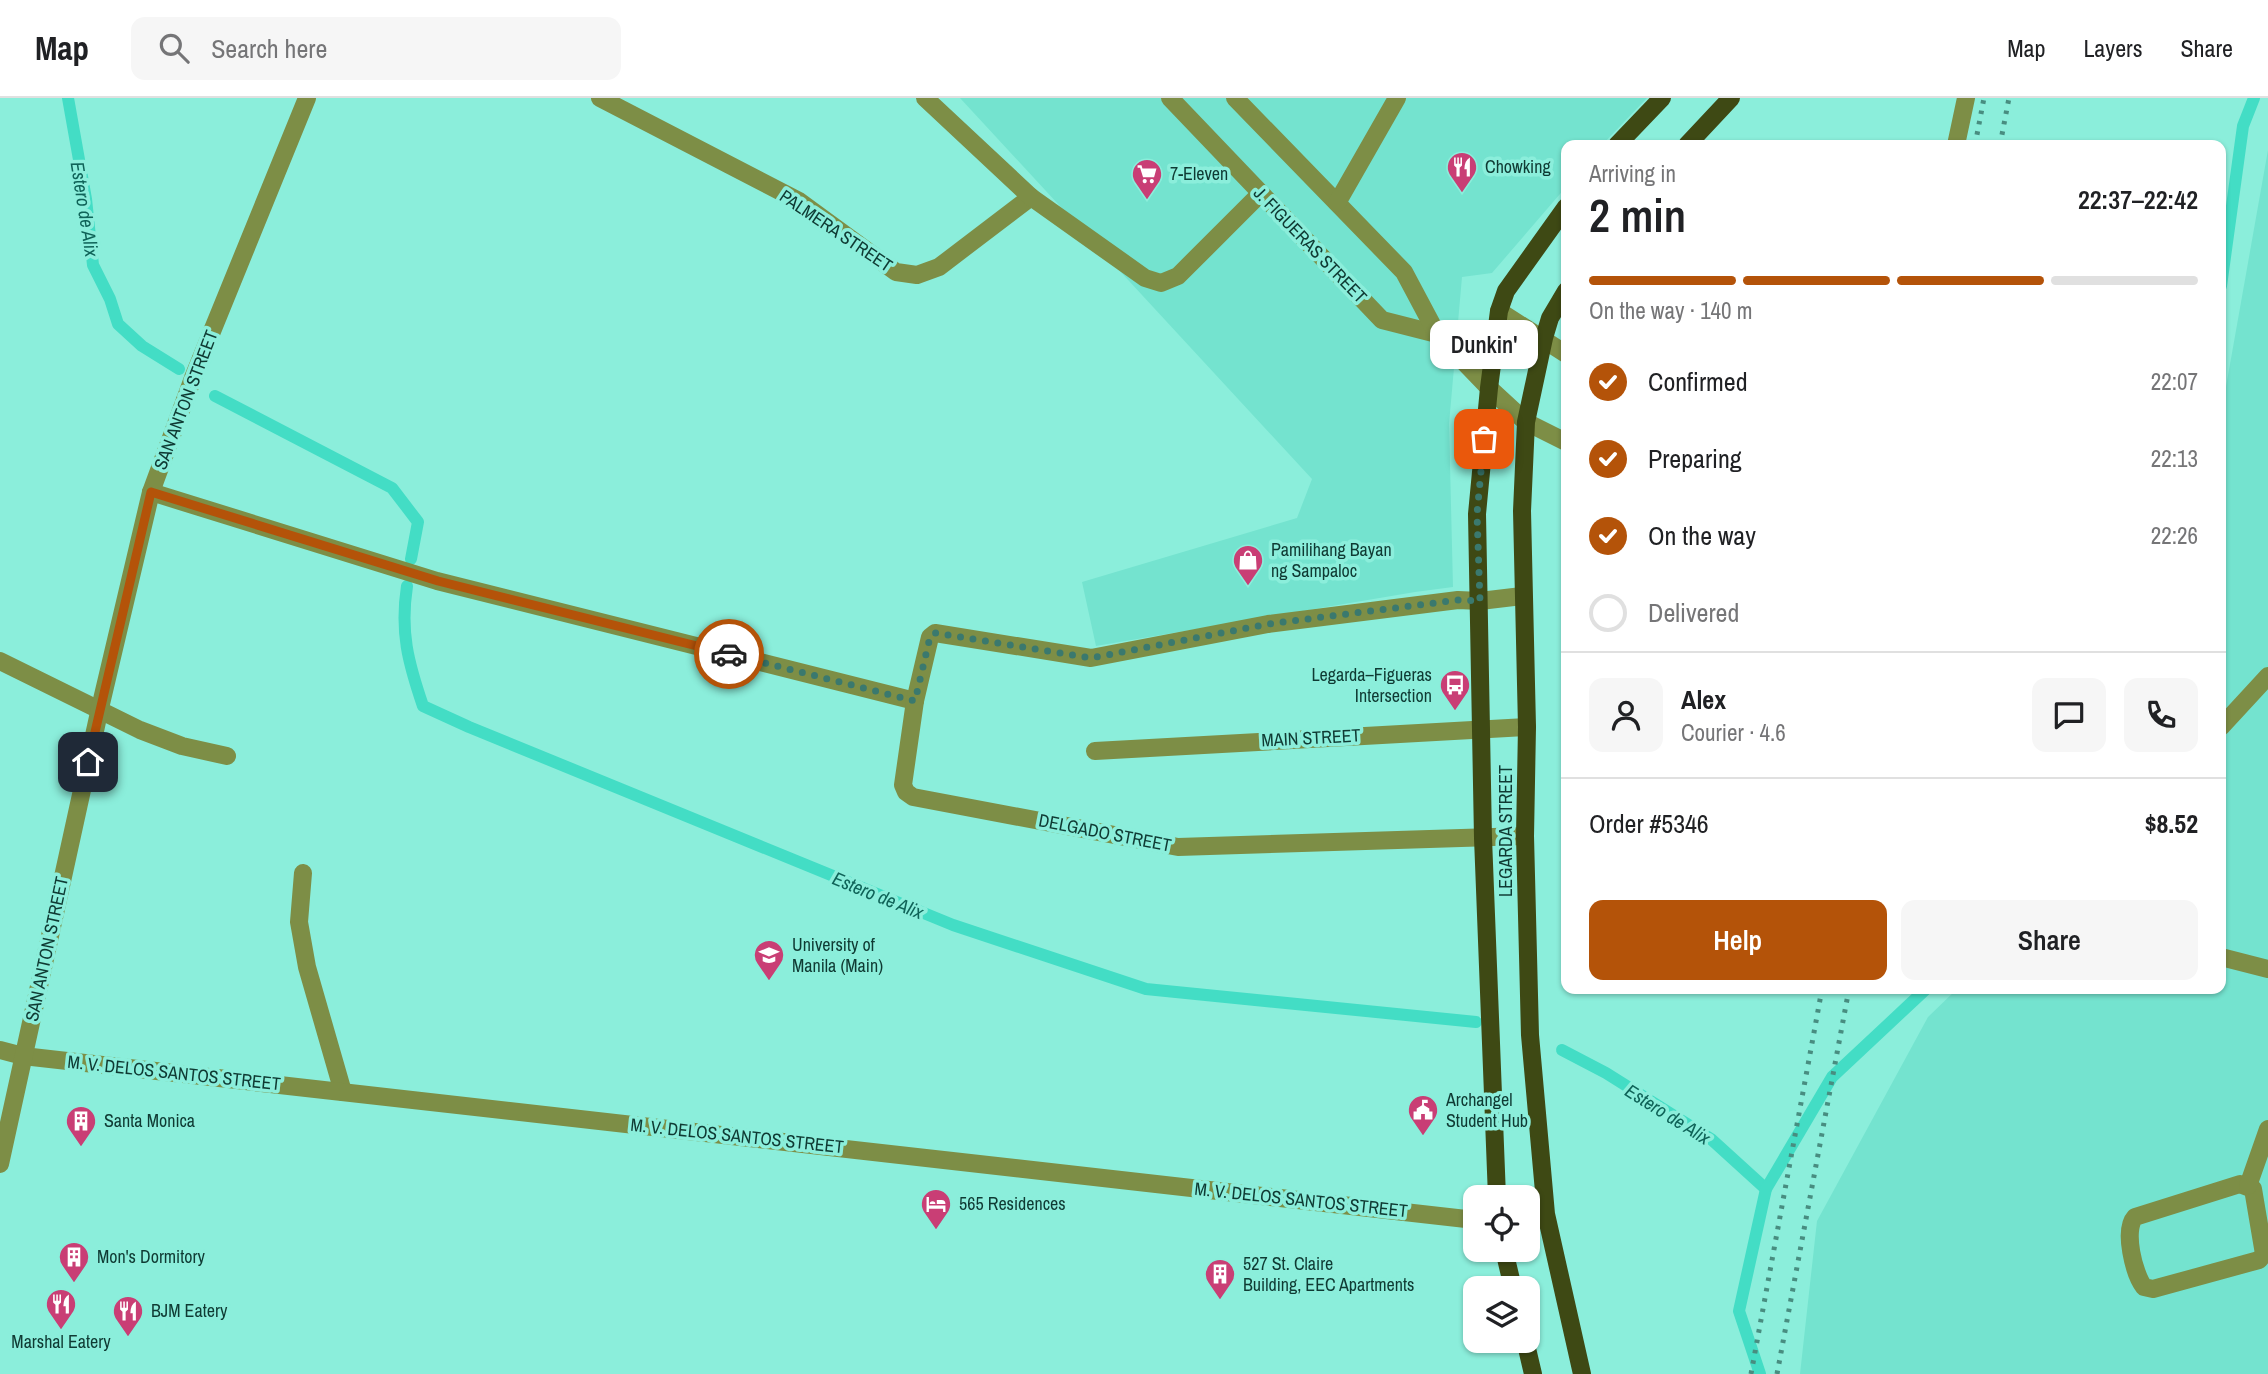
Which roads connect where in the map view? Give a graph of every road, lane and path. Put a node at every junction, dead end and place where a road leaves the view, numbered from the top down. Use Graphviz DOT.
graph roads {
  1 [pos="307,98"];
  2 [pos="600,98"];
  3 [pos="925,98"];
  4 [pos="1170,98"];
  5 [pos="1235,98"];
  6 [pos="1397,98"];
  7 [pos="1662,98"];
  8 [pos="1731,98"];
  9 [pos="1966,98"];
  10 [pos="1627,140"];
  11 [pos="1692,140"];
  12 [pos="1957,140"];
  13 [pos="1260,194"];
  14 [pos="1031,197"];
  15 [pos="1337,203"];
  16 [pos="1561,214"];
  17 [pos="1561,299"];
  18 [pos="1499,311"];
  19 [pos="1437,334"];
  20 [pos="1544,338"];
  21 [pos="1561,350"];
  22 [pos="1489,388"];
  23 [pos="1526,422"];
  24 [pos="1561,440"];
  25 [pos="151,492"];
  26 [pos="1522,596"];
  27 [pos="1480,601"];
  28 [pos="0,661"];
  29 [pos="2268,676"];
  30 [pos="915,701"];
  31 [pos="100,708"];
  32 [pos="2226,722"];
  33 [pos="1527,727"];
  34 [pos="1481,730"];
  35 [pos="1096,751"];
  36 [pos="227,756"];
  37 [pos="1525,835"];
  38 [pos="1483,838"];
  39 [pos="303,873"];
  40 [pos="2226,958"];
  41 [pos="2268,969"];
  42 [pos="0,1050"];
  43 [pos="23,1056"];
  44 [pos="343,1092"];
  45 [pos="2268,1129"];
  46 [pos="0,1164"];
  47 [pos="1497,1185"];
  48 [pos="2248,1186"];
  49 [pos="1463,1219"];
  50 [pos="1528,1353"];
  51 [pos="1533,1374"];
  52 [pos="1582,1374"];
  1 -- 25 [label="street, SAN ANTON STREET"];
  2 -- 14 [label="street, PALMERA STREET"];
  3 -- 14 [label="street"];
  4 -- 13 [label="street, J. FIGUERAS STREET"];
  5 -- 15 [label="street"];
  6 -- 15 [label="street"];
  7 -- 10 [label="main road"];
  8 -- 11 [label="main road"];
  9 -- 12 [label="street"];
  13 -- 14 [label="street"];
  13 -- 19 [label="street, J. FIGUERAS STREET"];
  15 -- 19 [label="street"];
  16 -- 18 [label="main road, LEGARDA STREET"];
  17 -- 20 [label="main road, LEGARDA STREET"];
  18 -- 20 [label="street"];
  18 -- 22 [label="main road, LEGARDA STREET"];
  19 -- 22 [label="street"];
  20 -- 21 [label="street"];
  20 -- 23 [label="main road, LEGARDA STREET"];
  22 -- 23 [label="street"];
  22 -- 27 [label="main road, LEGARDA STREET"];
  23 -- 24 [label="street"];
  23 -- 26 [label="main road, LEGARDA STREET"];
  25 -- 30 [label="street"];
  25 -- 31 [label="street, SAN ANTON STREET"];
  26 -- 27 [label="street"];
  26 -- 33 [label="main road, LEGARDA STREET"];
  27 -- 30 [label="street, DELGADO STREET"];
  27 -- 34 [label="main road, LEGARDA STREET"];
  28 -- 31 [label="street"];
  29 -- 32 [label="street"];
  30 -- 38 [label="street, DELGADO STREET"];
  31 -- 36 [label="street"];
  31 -- 43 [label="street, SAN ANTON STREET"];
  33 -- 34 [label="street, MAIN STREET"];
  33 -- 37 [label="main road, LEGARDA STREET"];
  34 -- 35 [label="street, MAIN STREET"];
  34 -- 38 [label="main road, LEGARDA STREET"];
  37 -- 38 [label="street, DELGADO STREET"];
  37 -- 52 [label="main road, LEGARDA STREET"];
  38 -- 47 [label="main road, LEGARDA STREET"];
  39 -- 44 [label="street"];
  40 -- 41 [label="street"];
  42 -- 43 [label="street, M. V. DELOS SANTOS STREET"];
  43 -- 44 [label="street, M. V. DELOS SANTOS STREET"];
  43 -- 46 [label="street, SAN ANTON STREET"];
  44 -- 49 [label="street, M. V. DELOS SANTOS STREET"];
  45 -- 48 [label="street"];
  48 -- 48 [label="street"];
  50 -- 51 [label="main road"];
}
